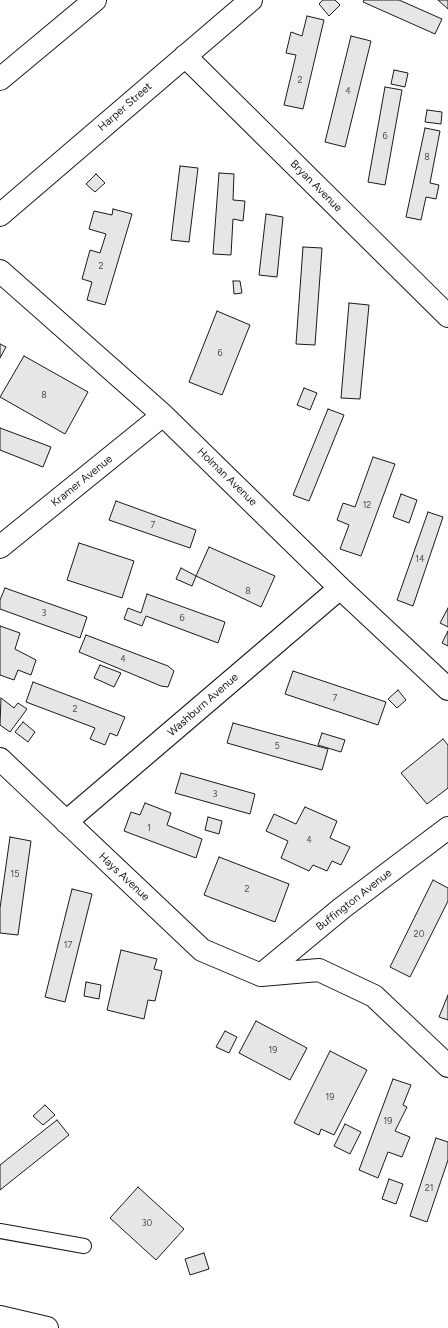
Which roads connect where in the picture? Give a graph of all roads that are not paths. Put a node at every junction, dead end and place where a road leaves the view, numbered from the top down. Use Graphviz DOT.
graph roads {
  1 [pos="95,0"];
  2 [pos="251,0"];
  3 [pos="185,56"];
  4 [pos="0,79"];
  5 [pos="0,215"];
  6 [pos="0,271"];
  7 [pos="448,316"];
  8 [pos="163,415"];
  9 [pos="0,547"];
  10 [pos="340,588"];
  11 [pos="448,689"];
  12 [pos="0,759"];
  13 [pos="66,822"];
  14 [pos="448,828"];
  15 [pos="261,975"];
  16 [pos="448,1066"];
  17 [pos="0,1231"];
  18 [pos="84,1246"];
  19 [pos="0,1317"];
  20 [pos="47,1328"];
  1 -- 4 [label="street"];
  2 -- 3 [label="street, Harper Street"];
  3 -- 5 [label="street, Harper Street"];
  3 -- 7 [label="street, Bryan Avenue"];
  6 -- 8 [label="street, Holman Avenue"];
  8 -- 9 [label="street, Kramer Avenue"];
  8 -- 10 [label="street, Holman Avenue"];
  10 -- 11 [label="street, Holman Avenue"];
  10 -- 13 [label="street, Washburn Avenue"];
  12 -- 13 [label="street, Hays Avenue"];
  13 -- 15 [label="street, Hays Avenue"];
  14 -- 15 [label="street, Buffington Avenue"];
  15 -- 16 [label="street"];
  17 -- 18 [label="lane"];
  19 -- 20 [label="street"];
}
